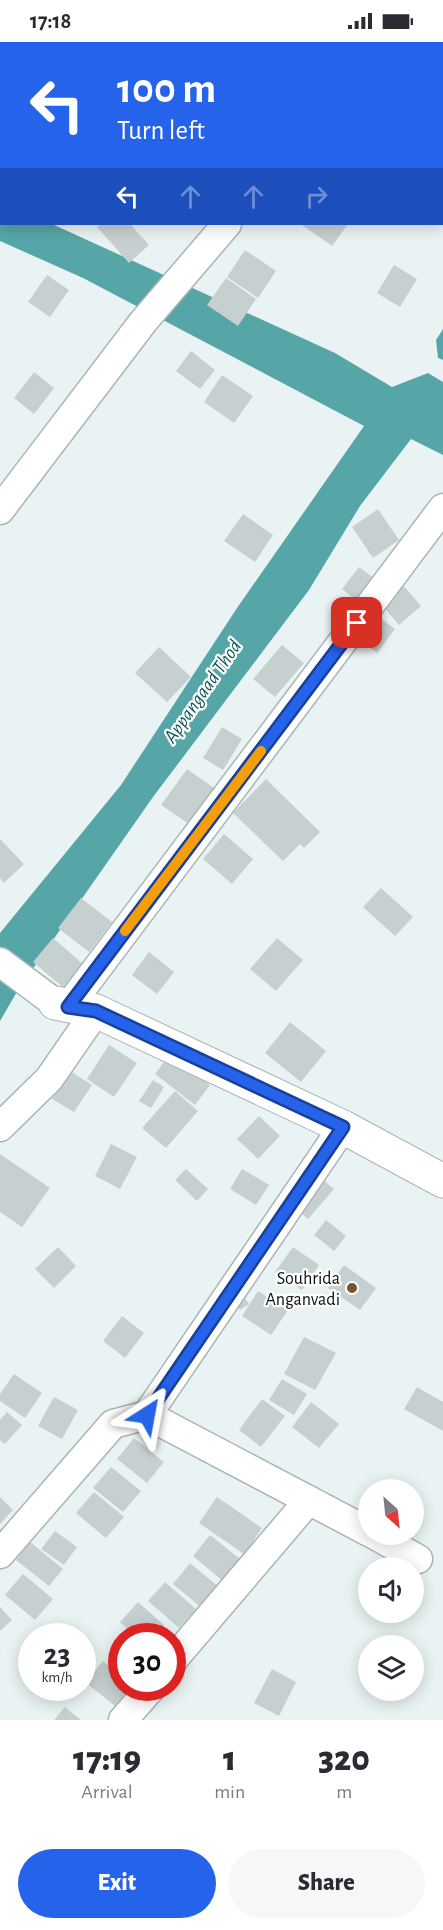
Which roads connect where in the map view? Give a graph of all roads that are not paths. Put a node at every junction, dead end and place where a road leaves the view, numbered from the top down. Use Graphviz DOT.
graph roads {
  1 [pos="226,225"];
  2 [pos="443,508"];
  3 [pos="0,510"];
  4 [pos="0,962"];
  5 [pos="73,1007"];
  6 [pos="0,1127"];
  7 [pos="343,1127"];
  8 [pos="443,1181"];
  9 [pos="147,1415"];
  10 [pos="309,1500"];
  11 [pos="358,1526"];
  12 [pos="393,1545"];
  13 [pos="0,1554"];
  14 [pos="414,1557"];
  15 [pos="186,1645"];
  16 [pos="139,1701"];
  17 [pos="123,1720"];
  1 -- 3 [label="street"];
  2 -- 5 [label="street"];
  4 -- 5 [label="street"];
  5 -- 6 [label="street"];
  5 -- 7 [label="street"];
  7 -- 8 [label="street"];
  7 -- 9 [label="street"];
  9 -- 10 [label="street"];
  9 -- 13 [label="street"];
  10 -- 11 [label="street"];
  10 -- 15 [label="street"];
  12 -- 14 [label="street"];
  16 -- 17 [label="street"];
}
